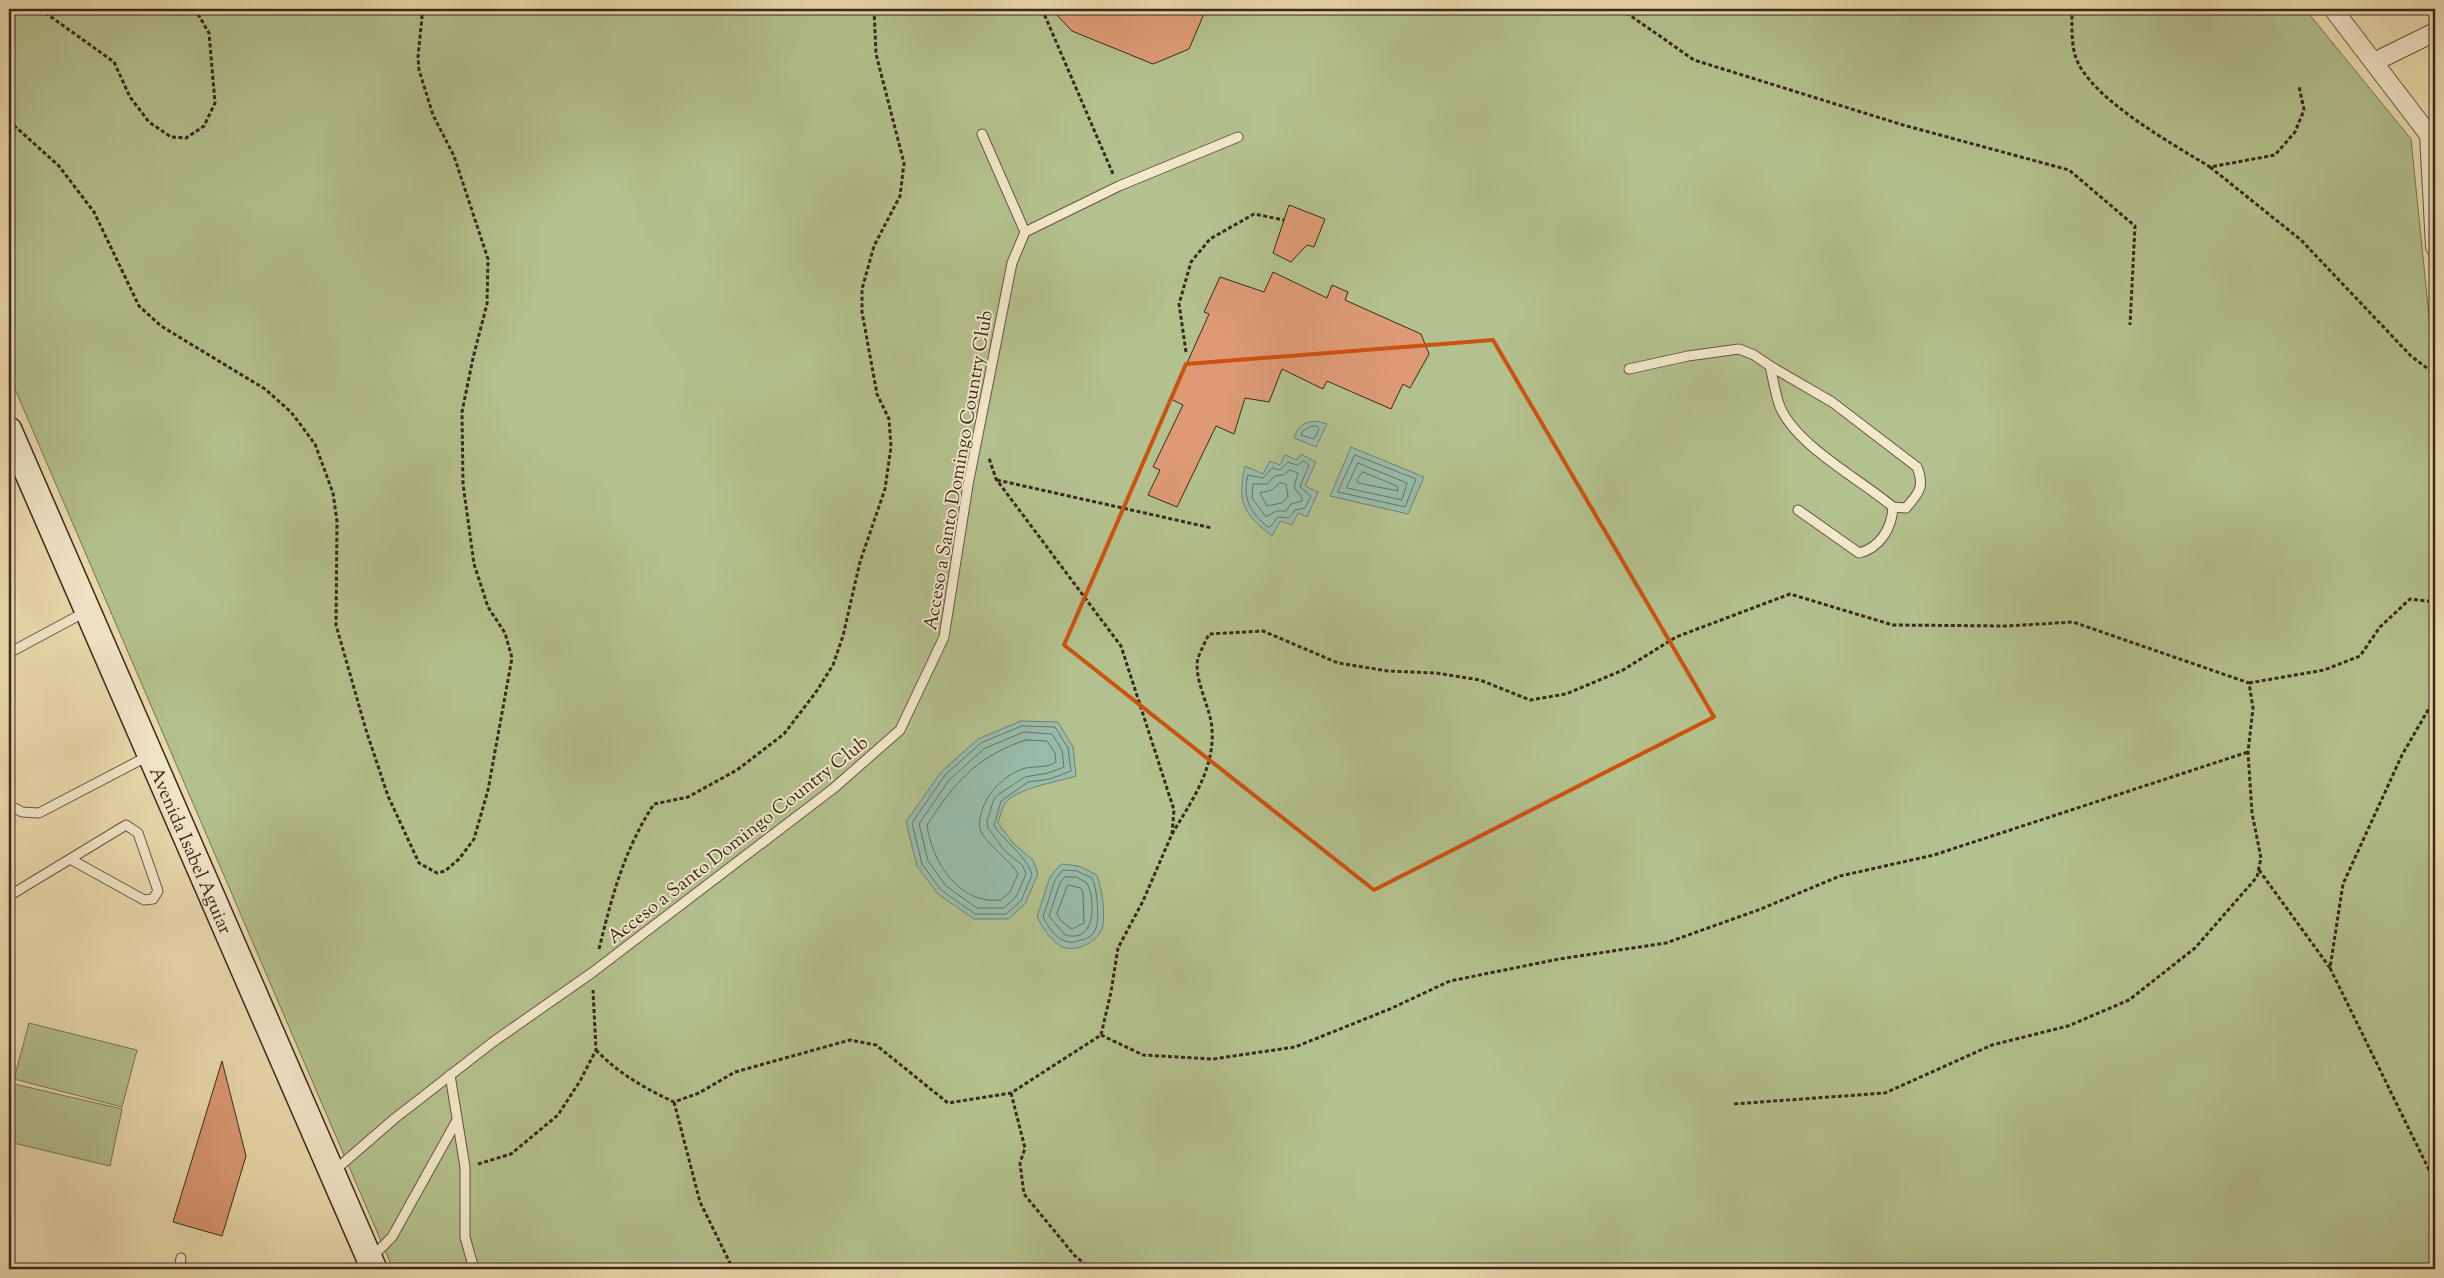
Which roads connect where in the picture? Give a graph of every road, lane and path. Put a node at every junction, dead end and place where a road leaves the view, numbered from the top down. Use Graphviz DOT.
graph roads {
  1 [pos="40,9"];
  2 [pos="195,9"];
  3 [pos="421,9"];
  4 [pos="874,9"];
  5 [pos="1042,9"];
  6 [pos="1621,9"];
  7 [pos="2072,9"];
  8 [pos="2333,9"];
  9 [pos="2435,32"];
  10 [pos="2374,62"];
  11 [pos="2299,86"];
  12 [pos="9,120"];
  13 [pos="982,134"];
  14 [pos="1238,137"];
  15 [pos="2210,167"];
  16 [pos="1119,186"];
  17 [pos="1284,220"];
  18 [pos="1026,232"];
  19 [pos="2435,247"];
  20 [pos="2130,325"];
  21 [pos="1186,352"];
  22 [pos="1770,366"];
  23 [pos="1629,369"];
  24 [pos="2435,374"];
  25 [pos="9,430"];
  26 [pos="1893,507"];
  27 [pos="1798,510"];
  28 [pos="1212,528"];
  29 [pos="2435,602"];
  30 [pos="87,611"];
  31 [pos="9,653"];
  32 [pos="2249,683"];
  33 [pos="2435,698"];
  34 [pos="2248,752"];
  35 [pos="150,755"];
  36 [pos="9,805"];
  37 [pos="1172,834"];
  38 [pos="70,859"];
  39 [pos="2258,870"];
  40 [pos="9,896"];
  41 [pos="2330,968"];
  42 [pos="593,972"];
  43 [pos="1101,1035"];
  44 [pos="596,1050"];
  45 [pos="450,1076"];
  46 [pos="1011,1093"];
  47 [pos="674,1102"];
  48 [pos="1734,1104"];
  49 [pos="456,1121"];
  50 [pos="465,1167"];
  51 [pos="332,1173"];
  52 [pos="2435,1182"];
  53 [pos="181,1258"];
  54 [pos="372,1264"];
  55 [pos="179,1269"];
  56 [pos="474,1269"];
  57 [pos="733,1269"];
  58 [pos="1091,1269"];
  1 -- 2 [label="path"];
  3 -- 12 [label="path"];
  4 -- 42 [label="path"];
  5 -- 16 [label="path"];
  6 -- 20 [label="path"];
  7 -- 15 [label="path"];
  8 -- 10 [label="street"];
  9 -- 10 [label="street"];
  10 -- 19 [label="street"];
  11 -- 15 [label="path"];
  13 -- 18 [label="lane"];
  14 -- 16 [label="lane"];
  15 -- 24 [label="path"];
  16 -- 18 [label="lane"];
  17 -- 21 [label="path"];
  18 -- 42 [label="lane, Acceso a Santo Domingo Country Club"];
  22 -- 23 [label="lane"];
  22 -- 26 [label="lane"];
  22 -- 26 [label="lane"];
  25 -- 30 [label="main road, Avenida Isabel Aguiar"];
  26 -- 27 [label="lane"];
  28 -- 37 [label="path"];
  29 -- 32 [label="path"];
  30 -- 31 [label="lane"];
  30 -- 35 [label="main road, Avenida Isabel Aguiar"];
  32 -- 34 [label="path"];
  32 -- 37 [label="path"];
  33 -- 41 [label="path"];
  34 -- 39 [label="path"];
  34 -- 43 [label="path"];
  35 -- 36 [label="lane"];
  35 -- 51 [label="main road, Avenida Isabel Aguiar"];
  37 -- 43 [label="path"];
  38 -- 38 [label="lane"];
  38 -- 40 [label="lane"];
  39 -- 41 [label="path"];
  39 -- 48 [label="path"];
  41 -- 52 [label="path"];
  42 -- 44 [label="path"];
  42 -- 45 [label="lane, Acceso a Santo Domingo Country Club"];
  43 -- 46 [label="path"];
  44 -- 47 [label="path"];
  44 -- 50 [label="path"];
  45 -- 49 [label="lane"];
  45 -- 51 [label="lane, Acceso a Santo Domingo Country Club"];
  46 -- 47 [label="path"];
  46 -- 58 [label="path"];
  47 -- 57 [label="path"];
  49 -- 50 [label="lane"];
  49 -- 54 [label="lane"];
  50 -- 56 [label="lane"];
  51 -- 54 [label="main road, Avenida Isabel Aguiar"];
  53 -- 55 [label="lane"];
}
